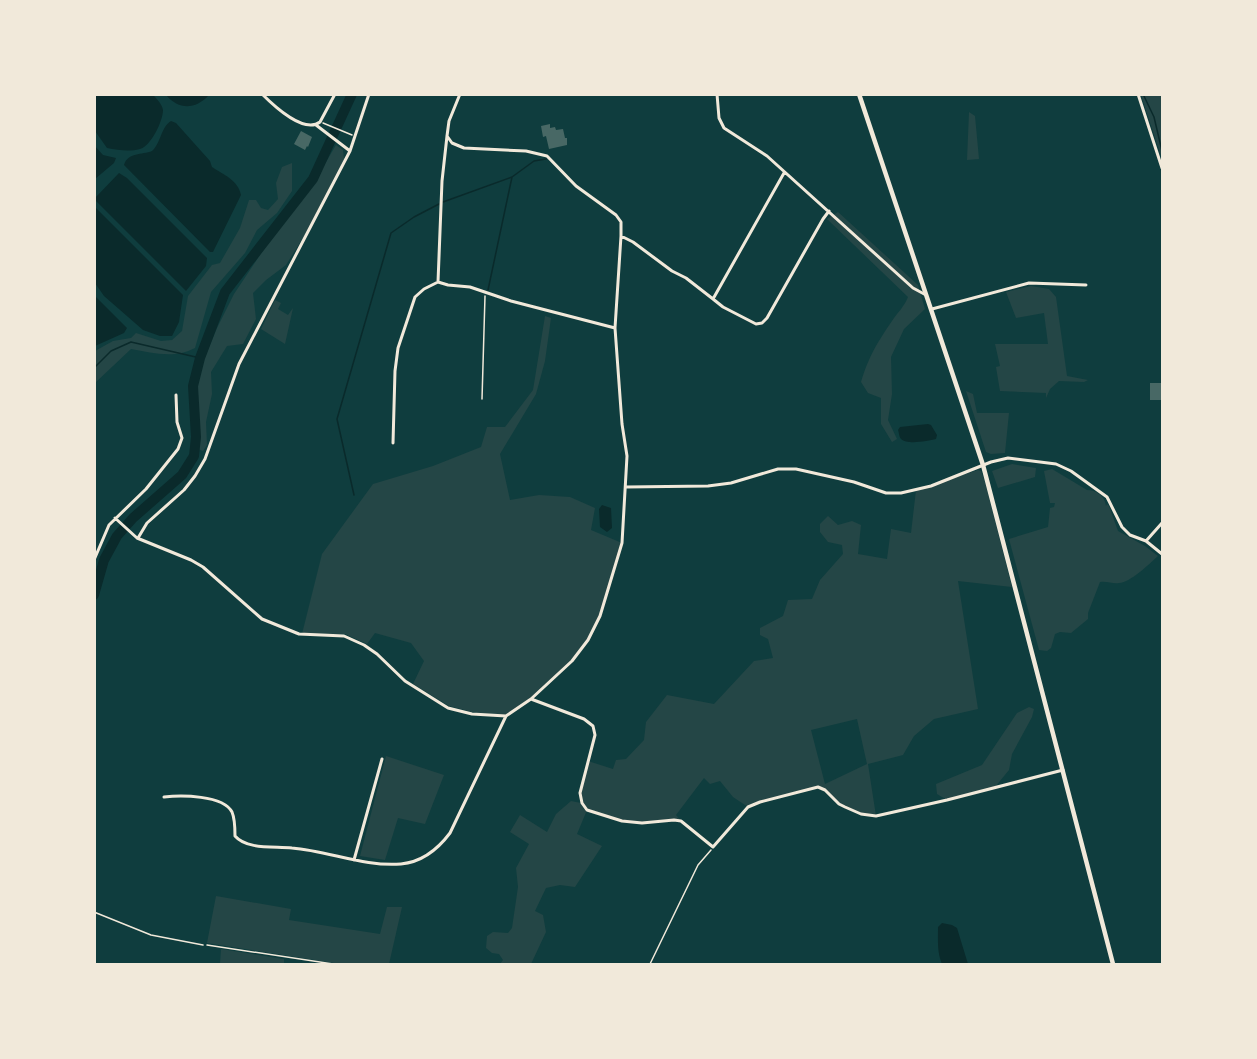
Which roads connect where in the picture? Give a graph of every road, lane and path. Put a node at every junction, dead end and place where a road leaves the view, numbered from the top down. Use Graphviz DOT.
graph roads {
  1 [pos="262,94"];
  2 [pos="335,94"];
  3 [pos="369,94"];
  4 [pos="460,94"];
  5 [pos="717,94"];
  6 [pos="859,94"];
  7 [pos="1138,94"];
  8 [pos="316,125"];
  9 [pos="329,126"];
  10 [pos="355,136"];
  11 [pos="447,136"];
  12 [pos="350,151"];
  13 [pos="1162,168"];
  14 [pos="784,172"];
  15 [pos="829,211"];
  16 [pos="621,236"];
  17 [pos="438,282"];
  18 [pos="1086,285"];
  19 [pos="486,292"];
  20 [pos="927,296"];
  21 [pos="713,298"];
  22 [pos="932,309"];
  23 [pos="615,328"];
  24 [pos="176,395"];
  25 [pos="482,399"];
  26 [pos="393,443"];
  27 [pos="983,465"];
  28 [pos="626,487"];
  29 [pos="115,518"];
  30 [pos="1162,523"];
  31 [pos="138,538"];
  32 [pos="1146,541"];
  33 [pos="1162,554"];
  34 [pos="94,560"];
  35 [pos="531,699"];
  36 [pos="506,716"];
  37 [pos="382,759"];
  38 [pos="1063,770"];
  39 [pos="164,797"];
  40 [pos="713,847"];
  41 [pos="354,860"];
  42 [pos="94,912"];
  43 [pos="203,945"];
  44 [pos="333,964"];
  45 [pos="650,964"];
  46 [pos="1113,964"];
  1 -- 8 [label="street"];
  2 -- 8 [label="street"];
  3 -- 10 [label="street"];
  4 -- 11 [label="street"];
  5 -- 14 [label="street"];
  6 -- 20 [label="street"];
  7 -- 13 [label="street"];
  8 -- 12 [label="street"];
  9 -- 10 [label="path"];
  10 -- 12 [label="street"];
  11 -- 16 [label="street"];
  11 -- 17 [label="street"];
  12 -- 31 [label="street"];
  14 -- 15 [label="street"];
  14 -- 21 [label="street"];
  15 -- 20 [label="street"];
  15 -- 21 [label="street"];
  16 -- 21 [label="street"];
  16 -- 23 [label="street"];
  17 -- 19 [label="street"];
  17 -- 26 [label="street"];
  18 -- 22 [label="street"];
  19 -- 23 [label="street"];
  19 -- 25 [label="path"];
  20 -- 22 [label="street"];
  22 -- 27 [label="street"];
  23 -- 28 [label="street"];
  24 -- 29 [label="street"];
  27 -- 28 [label="street"];
  27 -- 32 [label="street"];
  27 -- 38 [label="street"];
  28 -- 35 [label="street"];
  29 -- 31 [label="street"];
  29 -- 34 [label="street"];
  30 -- 32 [label="street"];
  31 -- 36 [label="street"];
  32 -- 33 [label="street"];
  35 -- 36 [label="street"];
  35 -- 40 [label="street"];
  36 -- 41 [label="street"];
  37 -- 41 [label="street"];
  38 -- 40 [label="street"];
  38 -- 46 [label="street"];
  39 -- 41 [label="street"];
  40 -- 45 [label="path"];
  42 -- 43 [label="lane"];
  43 -- 44 [label="path"];
}
